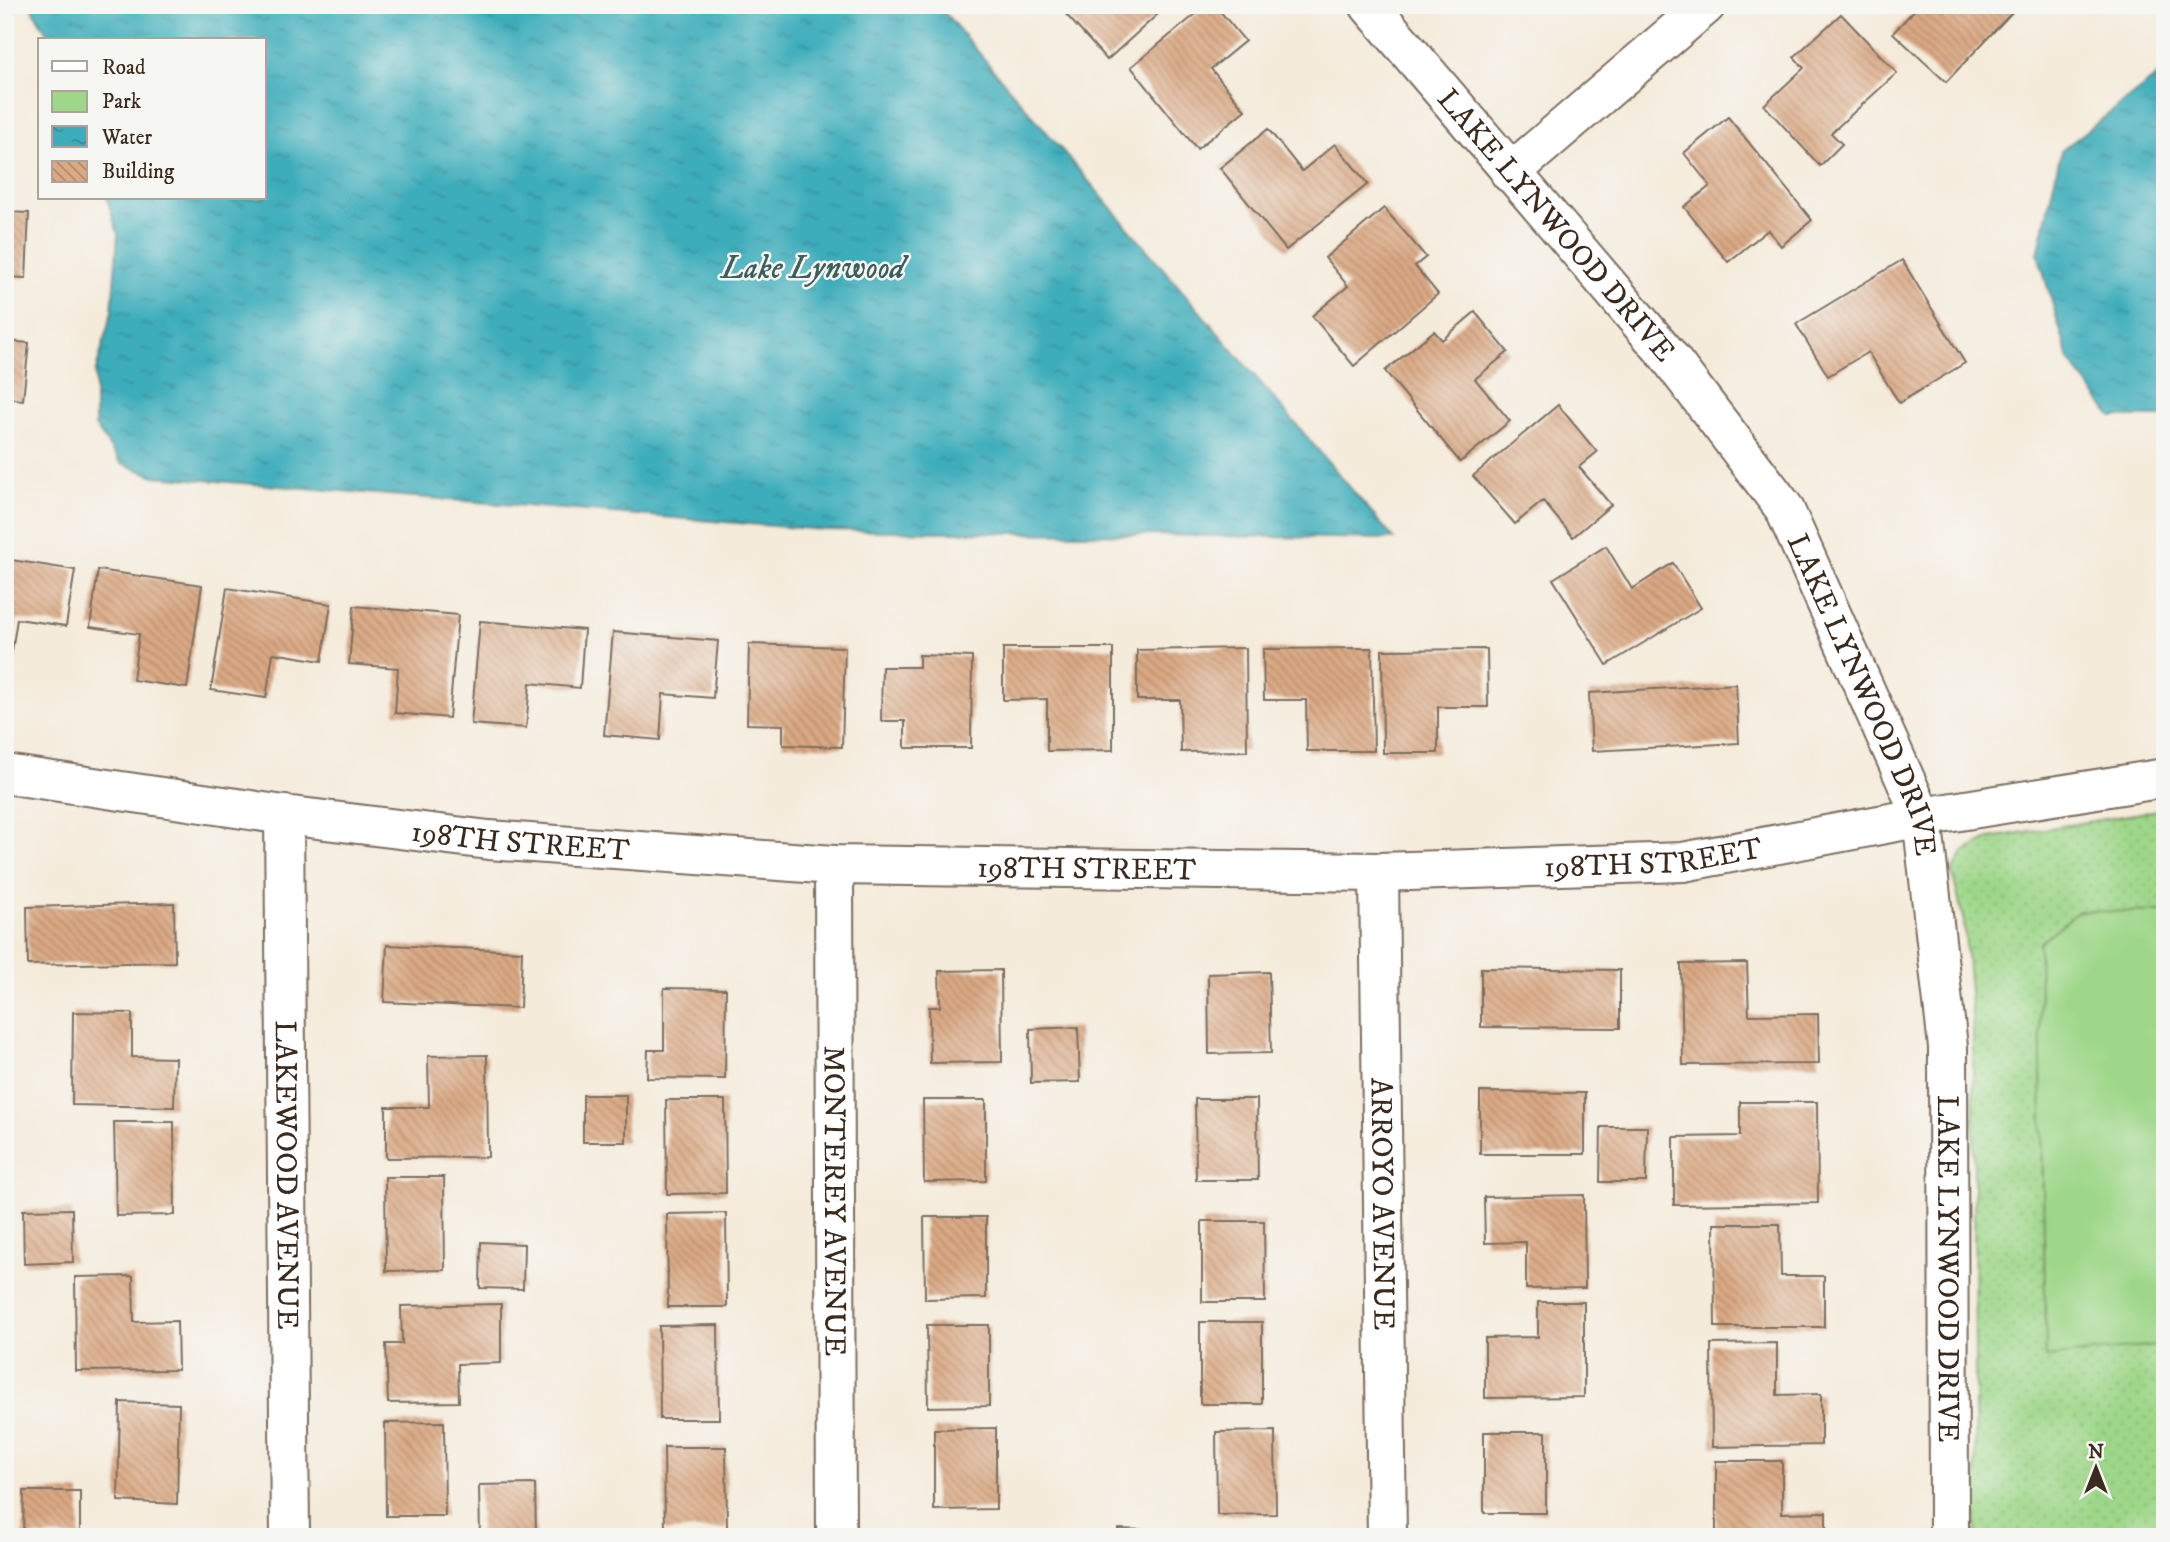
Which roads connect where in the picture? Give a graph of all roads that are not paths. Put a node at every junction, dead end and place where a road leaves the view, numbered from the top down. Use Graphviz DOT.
graph roads {
  1 [pos="1368,5"];
  2 [pos="1706,5"];
  3 [pos="1510,173"];
  4 [pos="5,774"];
  5 [pos="2165,778"];
  6 [pos="284,815"];
  7 [pos="1922,817"];
  8 [pos="834,865"];
  9 [pos="1380,872"];
  10 [pos="290,1537"];
  11 [pos="836,1537"];
  12 [pos="1387,1537"];
  13 [pos="1949,1537"];
  1 -- 3 [label="street, LAKE LYNWOOD DRIVE"];
  2 -- 3 [label="street"];
  3 -- 7 [label="street, LAKE LYNWOOD DRIVE"];
  4 -- 6 [label="street, 198TH STREET"];
  5 -- 7 [label="street, 198TH STREET"];
  6 -- 8 [label="street, 198TH STREET"];
  6 -- 10 [label="street, LAKEWOOD AVENUE"];
  7 -- 9 [label="street, 198TH STREET"];
  7 -- 13 [label="street, LAKE LYNWOOD DRIVE"];
  8 -- 9 [label="street, 198TH STREET"];
  8 -- 11 [label="street, MONTEREY AVENUE"];
  9 -- 12 [label="street, ARROYO AVENUE"];
}
